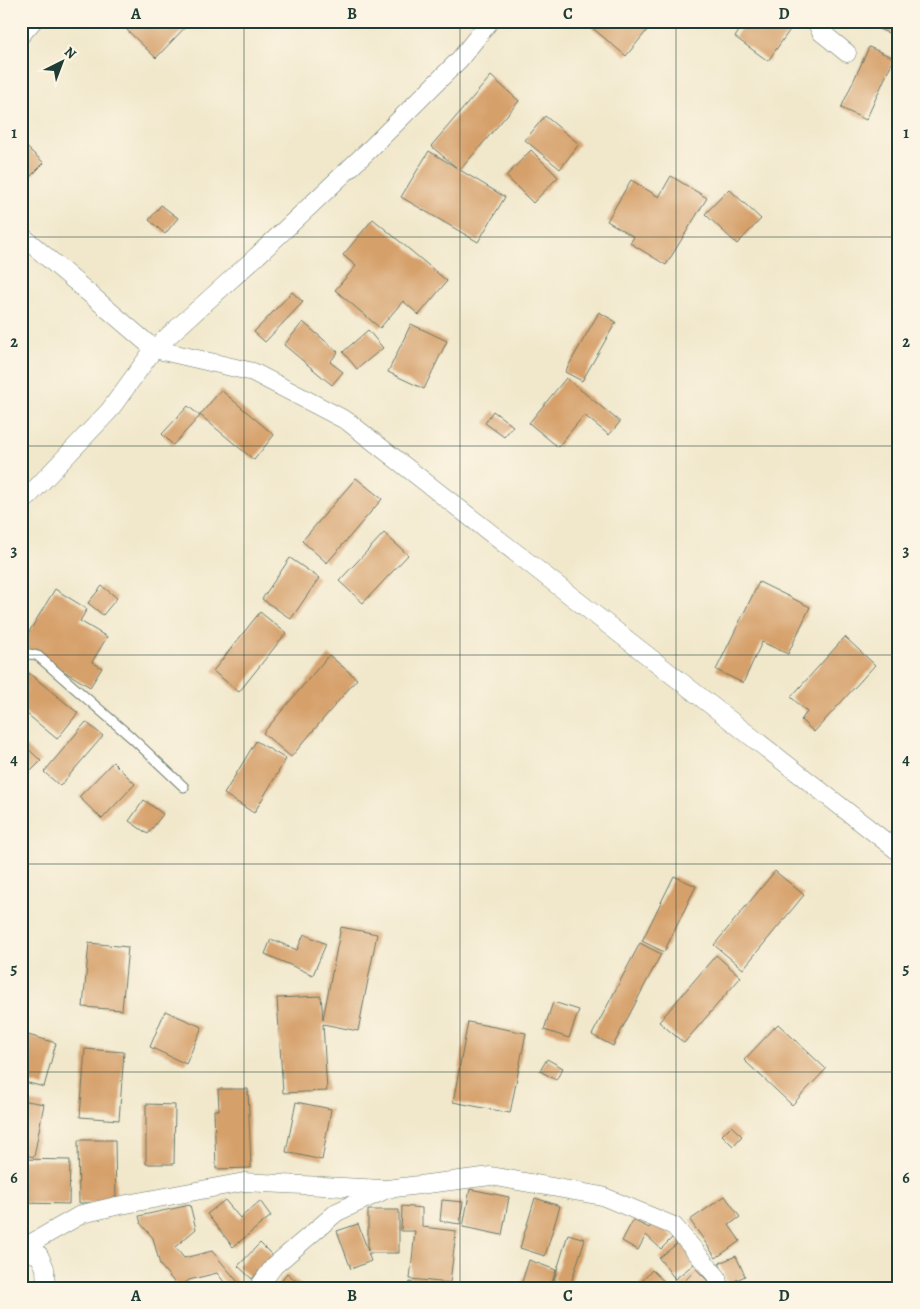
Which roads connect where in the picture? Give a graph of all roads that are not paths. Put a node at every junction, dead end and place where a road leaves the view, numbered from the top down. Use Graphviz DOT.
graph roads {
  1 [pos="33,21"];
  2 [pos="490,21"];
  3 [pos="816,21"];
  4 [pos="21,35"];
  5 [pos="847,53"];
  6 [pos="21,235"];
  7 [pos="154,349"];
  8 [pos="21,504"];
  9 [pos="21,656"];
  10 [pos="184,787"];
  11 [pos="899,852"];
  12 [pos="387,1189"];
  13 [pos="21,1250"];
  14 [pos="46,1288"];
  15 [pos="258,1288"];
  16 [pos="719,1288"];
  1 -- 4 [label="street"];
  2 -- 7 [label="street"];
  3 -- 5 [label="street"];
  6 -- 7 [label="street"];
  7 -- 8 [label="street"];
  7 -- 11 [label="street"];
  9 -- 10 [label="lane"];
  12 -- 13 [label="street"];
  12 -- 15 [label="street"];
  12 -- 16 [label="street"];
  13 -- 14 [label="street"];
}
